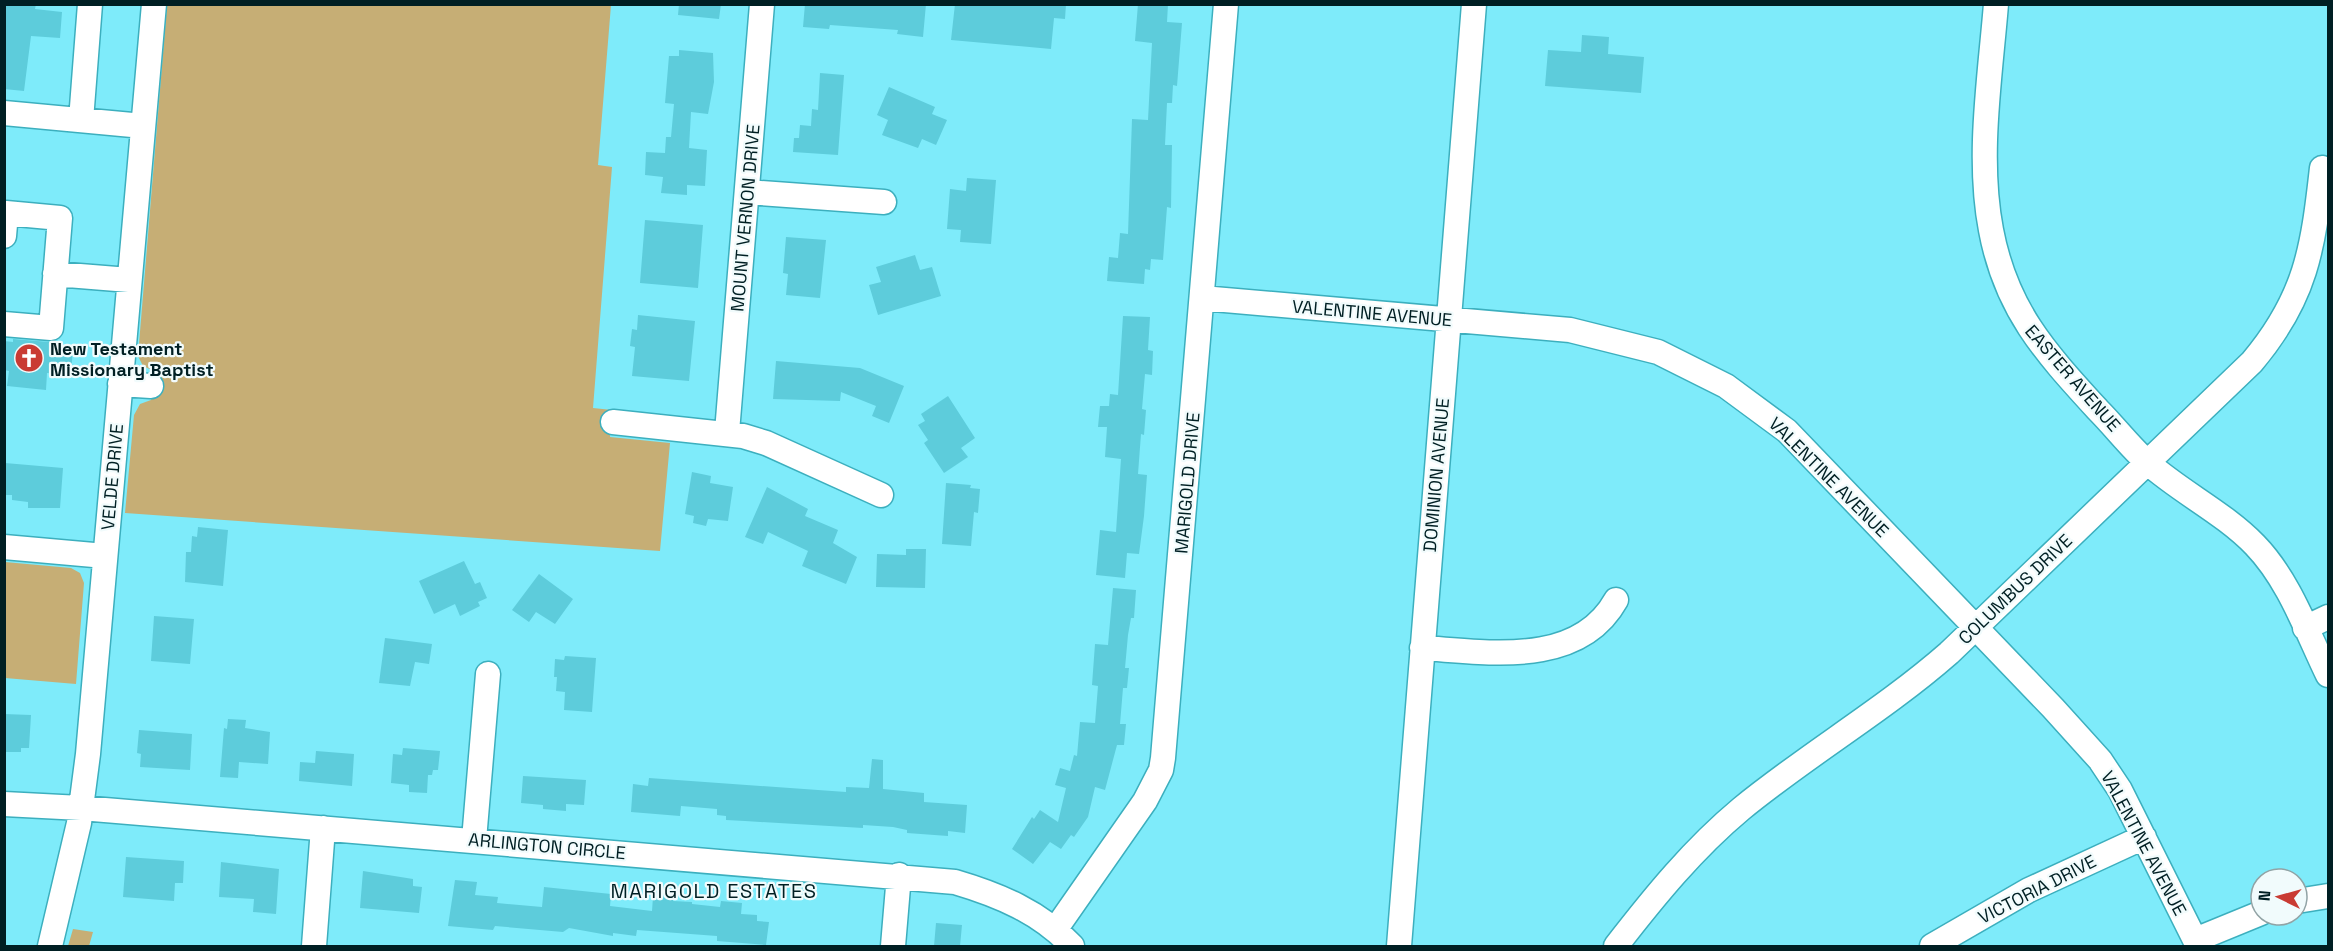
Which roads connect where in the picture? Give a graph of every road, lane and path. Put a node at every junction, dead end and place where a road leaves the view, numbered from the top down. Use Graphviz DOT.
graph roads {
  1 [pos="90,4"];
  2 [pos="154,4"];
  3 [pos="762,4"];
  4 [pos="1226,4"];
  5 [pos="1474,4"];
  6 [pos="1996,4"];
  7 [pos="4,113"];
  8 [pos="81,120"];
  9 [pos="143,126"];
  10 [pos="2322,168"];
  11 [pos="747,192"];
  12 [pos="884,202"];
  13 [pos="4,236"];
  14 [pos="55,274"];
  15 [pos="129,280"];
  16 [pos="1202,298"];
  17 [pos="1449,320"];
  18 [pos="4,324"];
  19 [pos="120,384"];
  20 [pos="151,386"];
  21 [pos="613,422"];
  22 [pos="727,432"];
  23 [pos="2147,462"];
  24 [pos="881,495"];
  25 [pos="4,547"];
  26 [pos="105,556"];
  27 [pos="1616,600"];
  28 [pos="2328,617"];
  29 [pos="1975,627"];
  30 [pos="2305,628"];
  31 [pos="1422,648"];
  32 [pos="488,674"];
  33 [pos="2328,675"];
  34 [pos="4,804"];
  35 [pos="81,808"];
  36 [pos="324,828"];
  37 [pos="2144,837"];
  38 [pos="474,840"];
  39 [pos="898,875"];
  40 [pos="2328,896"];
  41 [pos="2309,899"];
  42 [pos="2249,919"];
  43 [pos="1055,930"];
  44 [pos="2196,943"];
  45 [pos="51,946"];
  46 [pos="314,946"];
  47 [pos="893,946"];
  48 [pos="1072,946"];
  49 [pos="1399,946"];
  50 [pos="1616,946"];
  51 [pos="1932,946"];
  1 -- 8 [label="street"];
  2 -- 9 [label="street, VELDE DRIVE"];
  3 -- 11 [label="street, MOUNT VERNON DRIVE"];
  4 -- 16 [label="street, MARIGOLD DRIVE"];
  5 -- 17 [label="street, DOMINION AVENUE"];
  6 -- 23 [label="street, EASTER AVENUE"];
  7 -- 8 [label="street"];
  8 -- 9 [label="street"];
  9 -- 15 [label="street, VELDE DRIVE"];
  10 -- 23 [label="street, COLUMBUS DRIVE"];
  11 -- 12 [label="street"];
  11 -- 22 [label="street, MOUNT VERNON DRIVE"];
  13 -- 14 [label="street"];
  14 -- 15 [label="street"];
  14 -- 18 [label="street"];
  15 -- 19 [label="street, VELDE DRIVE"];
  16 -- 17 [label="street, VALENTINE AVENUE"];
  16 -- 43 [label="street, MARIGOLD DRIVE"];
  17 -- 29 [label="street, VALENTINE AVENUE"];
  17 -- 31 [label="street, DOMINION AVENUE"];
  19 -- 20 [label="street"];
  19 -- 26 [label="street, VELDE DRIVE"];
  21 -- 22 [label="street"];
  22 -- 24 [label="street"];
  23 -- 29 [label="street, COLUMBUS DRIVE"];
  23 -- 30 [label="street, EASTER AVENUE"];
  25 -- 26 [label="street"];
  26 -- 35 [label="street, VELDE DRIVE"];
  27 -- 31 [label="street"];
  28 -- 30 [label="street"];
  29 -- 37 [label="street, VALENTINE AVENUE"];
  29 -- 50 [label="street, COLUMBUS DRIVE"];
  30 -- 33 [label="street, EASTER AVENUE"];
  31 -- 49 [label="street, DOMINION AVENUE"];
  32 -- 38 [label="street"];
  34 -- 35 [label="street, ARLINGTON CIRCLE"];
  35 -- 36 [label="street, ARLINGTON CIRCLE"];
  35 -- 45 [label="street, VELDE DRIVE"];
  36 -- 38 [label="street, ARLINGTON CIRCLE"];
  36 -- 46 [label="street"];
  37 -- 44 [label="street, VALENTINE AVENUE"];
  37 -- 51 [label="street, VICTORIA DRIVE"];
  38 -- 39 [label="street, ARLINGTON CIRCLE"];
  39 -- 43 [label="street, ARLINGTON CIRCLE"];
  39 -- 47 [label="street"];
  40 -- 41 [label="street"];
  42 -- 44 [label="street"];
  43 -- 48 [label="street, ARLINGTON CIRCLE"];
}
